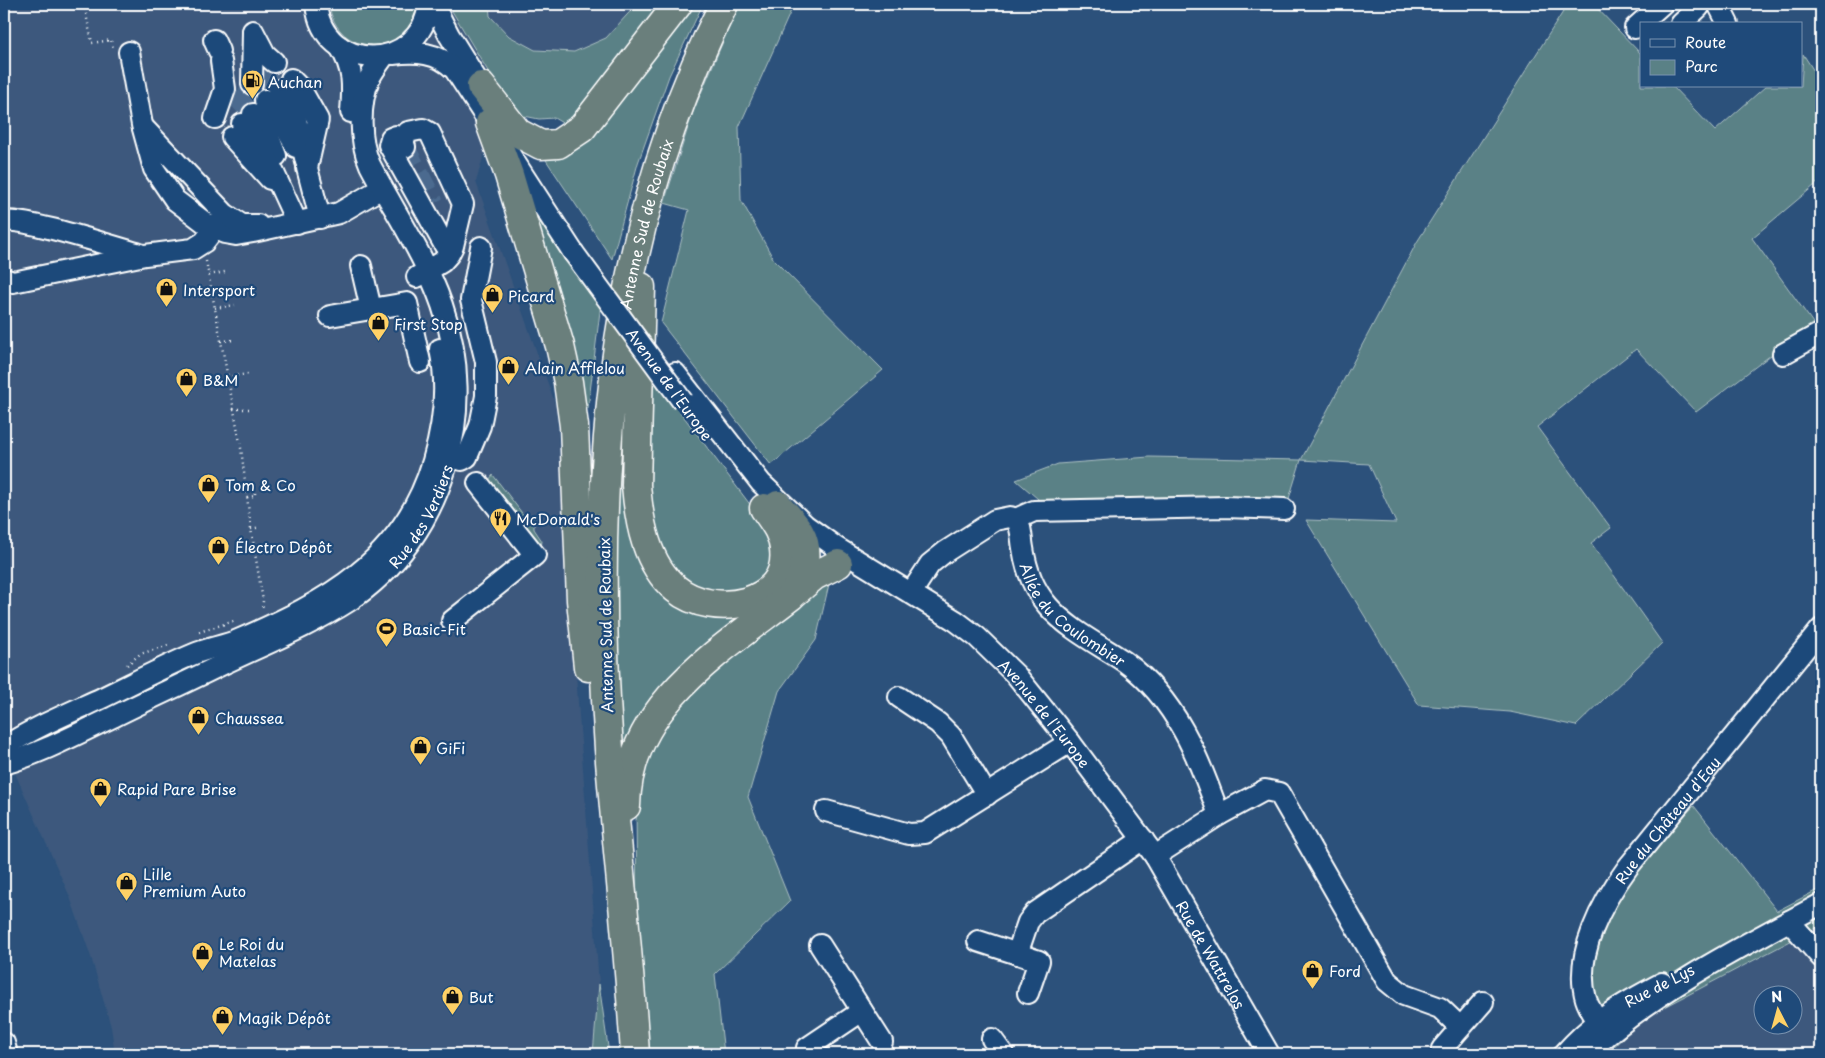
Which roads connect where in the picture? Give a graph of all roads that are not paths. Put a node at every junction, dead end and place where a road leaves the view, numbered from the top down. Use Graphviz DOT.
graph roads {
  1 [pos="316,4"];
  2 [pos="431,4"];
  3 [pos="678,4"];
  4 [pos="712,4"];
  5 [pos="724,4"];
  6 [pos="1662,4"];
  7 [pos="1708,6"];
  8 [pos="1644,22"];
  9 [pos="1684,22"];
  10 [pos="1726,22"];
  11 [pos="252,29"];
  12 [pos="340,47"];
  13 [pos="122,54"];
  14 [pos="388,55"];
  15 [pos="263,73"];
  16 [pos="481,86"];
  17 [pos="260,108"];
  18 [pos="490,123"];
  19 [pos="142,125"];
  20 [pos="669,134"];
  21 [pos="376,191"];
  22 [pos="291,209"];
  23 [pos="446,213"];
  24 [pos="320,215"];
  25 [pos="4,222"];
  26 [pos="220,230"];
  27 [pos="445,246"];
  28 [pos="481,247"];
  29 [pos="577,248"];
  30 [pos="144,255"];
  31 [pos="361,266"];
  32 [pos="419,271"];
  33 [pos="7,281"];
  34 [pos="371,309"];
  35 [pos="330,316"];
  36 [pos="1821,333"];
  37 [pos="1783,354"];
  38 [pos="420,362"];
  39 [pos="443,455"];
  40 [pos="478,484"];
  41 [pos="766,500"];
  42 [pos="1284,509"];
  43 [pos="1016,519"];
  44 [pos="804,544"];
  45 [pos="838,564"];
  46 [pos="912,594"];
  47 [pos="791,596"];
  48 [pos="452,621"];
  49 [pos="1821,629"];
  50 [pos="899,697"];
  51 [pos="1070,742"];
  52 [pos="4,747"];
  53 [pos="4,764"];
  54 [pos="601,772"];
  55 [pos="987,795"];
  56 [pos="826,812"];
  57 [pos="1219,815"];
  58 [pos="1143,839"];
  59 [pos="1154,856"];
  60 [pos="1821,904"];
  61 [pos="1789,921"];
  62 [pos="978,940"];
  63 [pos="820,945"];
  64 [pos="1017,954"];
  65 [pos="1821,957"];
  66 [pos="627,958"];
  67 [pos="1028,993"];
  68 [pos="1483,1002"];
  69 [pos="862,1011"];
  70 [pos="1460,1027"];
  71 [pos="1602,1028"];
  72 [pos="882,1042"];
  73 [pos="4,1043"];
  74 [pos="1442,1049"];
  75 [pos="7,1054"];
  76 [pos="622,1054"];
  77 [pos="635,1054"];
  78 [pos="807,1054"];
  79 [pos="1269,1054"];
  80 [pos="1564,1054"];
  81 [pos="1587,1054"];
  1 -- 12 [label="street"];
  2 -- 14 [label="street"];
  2 -- 16 [label="street, Avenue de l'Europe"];
  3 -- 16 [label="highway"];
  4 -- 54 [label="highway, Antenne Sud de Roubaix"];
  5 -- 20 [label="highway, Antenne Sud de Roubaix"];
  6 -- 8 [label="street"];
  7 -- 9 [label="street"];
  7 -- 10 [label="street"];
  11 -- 15 [label="street"];
  12 -- 14 [label="street, Avenue de l'Europe"];
  12 -- 21 [label="street, Rue des Verdiers"];
  13 -- 19 [label="street"];
  14 -- 18 [label="street, Avenue de l'Europe"];
  14 -- 21 [label="street, Rue des Verdiers"];
  16 -- 29 [label="street, Avenue de l'Europe"];
  17 -- 22 [label="street"];
  17 -- 22 [label="street"];
  17 -- 24 [label="street"];
  18 -- 29 [label="street, Avenue de l'Europe"];
  18 -- 54 [label="highway"];
  19 -- 22 [label="street"];
  19 -- 26 [label="street"];
  20 -- 41 [label="highway"];
  20 -- 66 [label="highway, Antenne Sud de Roubaix"];
  21 -- 24 [label="street"];
  21 -- 32 [label="street, Rue des Verdiers"];
  22 -- 24 [label="street"];
  22 -- 26 [label="street"];
  23 -- 27 [label="street"];
  23 -- 27 [label="street"];
  23 -- 32 [label="street"];
  25 -- 30 [label="street"];
  26 -- 30 [label="street"];
  27 -- 32 [label="street"];
  28 -- 39 [label="street"];
  29 -- 41 [label="street, Avenue de l'Europe"];
  29 -- 41 [label="street, Avenue de l'Europe, bridge"];
  30 -- 33 [label="street"];
  31 -- 34 [label="street"];
  32 -- 39 [label="street, Rue des Verdiers"];
  34 -- 35 [label="street"];
  34 -- 38 [label="street"];
  36 -- 37 [label="street"];
  39 -- 52 [label="street, Rue des Verdiers"];
  39 -- 53 [label="street, Rue des Verdiers"];
  40 -- 48 [label="street"];
  41 -- 44 [label="highway"];
  41 -- 46 [label="street, Avenue de l'Europe"];
  42 -- 43 [label="street"];
  43 -- 46 [label="street"];
  43 -- 57 [label="street, Allée du Coulombier"];
  44 -- 45 [label="street, Avenue de l'Europe"];
  44 -- 47 [label="highway"];
  45 -- 46 [label="street, Avenue de l'Europe"];
  45 -- 47 [label="highway"];
  46 -- 51 [label="street, Avenue de l'Europe"];
  47 -- 66 [label="highway"];
  49 -- 71 [label="street, Rue du Château d'Eau"];
  50 -- 55 [label="street"];
  51 -- 55 [label="street"];
  51 -- 58 [label="street, Avenue de l'Europe"];
  54 -- 76 [label="highway, Antenne Sud de Roubaix"];
  55 -- 56 [label="street"];
  57 -- 59 [label="street"];
  57 -- 70 [label="street"];
  58 -- 59 [label="street, Avenue de l'Europe"];
  58 -- 64 [label="street"];
  59 -- 79 [label="street, Rue de Wattrelos"];
  60 -- 61 [label="street, Rue de Lys"];
  61 -- 65 [label="street"];
  61 -- 71 [label="street, Rue de Lys"];
  62 -- 64 [label="street"];
  63 -- 69 [label="street"];
  64 -- 67 [label="street"];
  66 -- 77 [label="highway, Antenne Sud de Roubaix"];
  68 -- 70 [label="street"];
  69 -- 72 [label="street"];
  69 -- 78 [label="street"];
  70 -- 74 [label="street"];
  71 -- 80 [label="street, Rue de Lys"];
  71 -- 81 [label="street, Rue de Lys"];
  73 -- 75 [label="street"];
}
